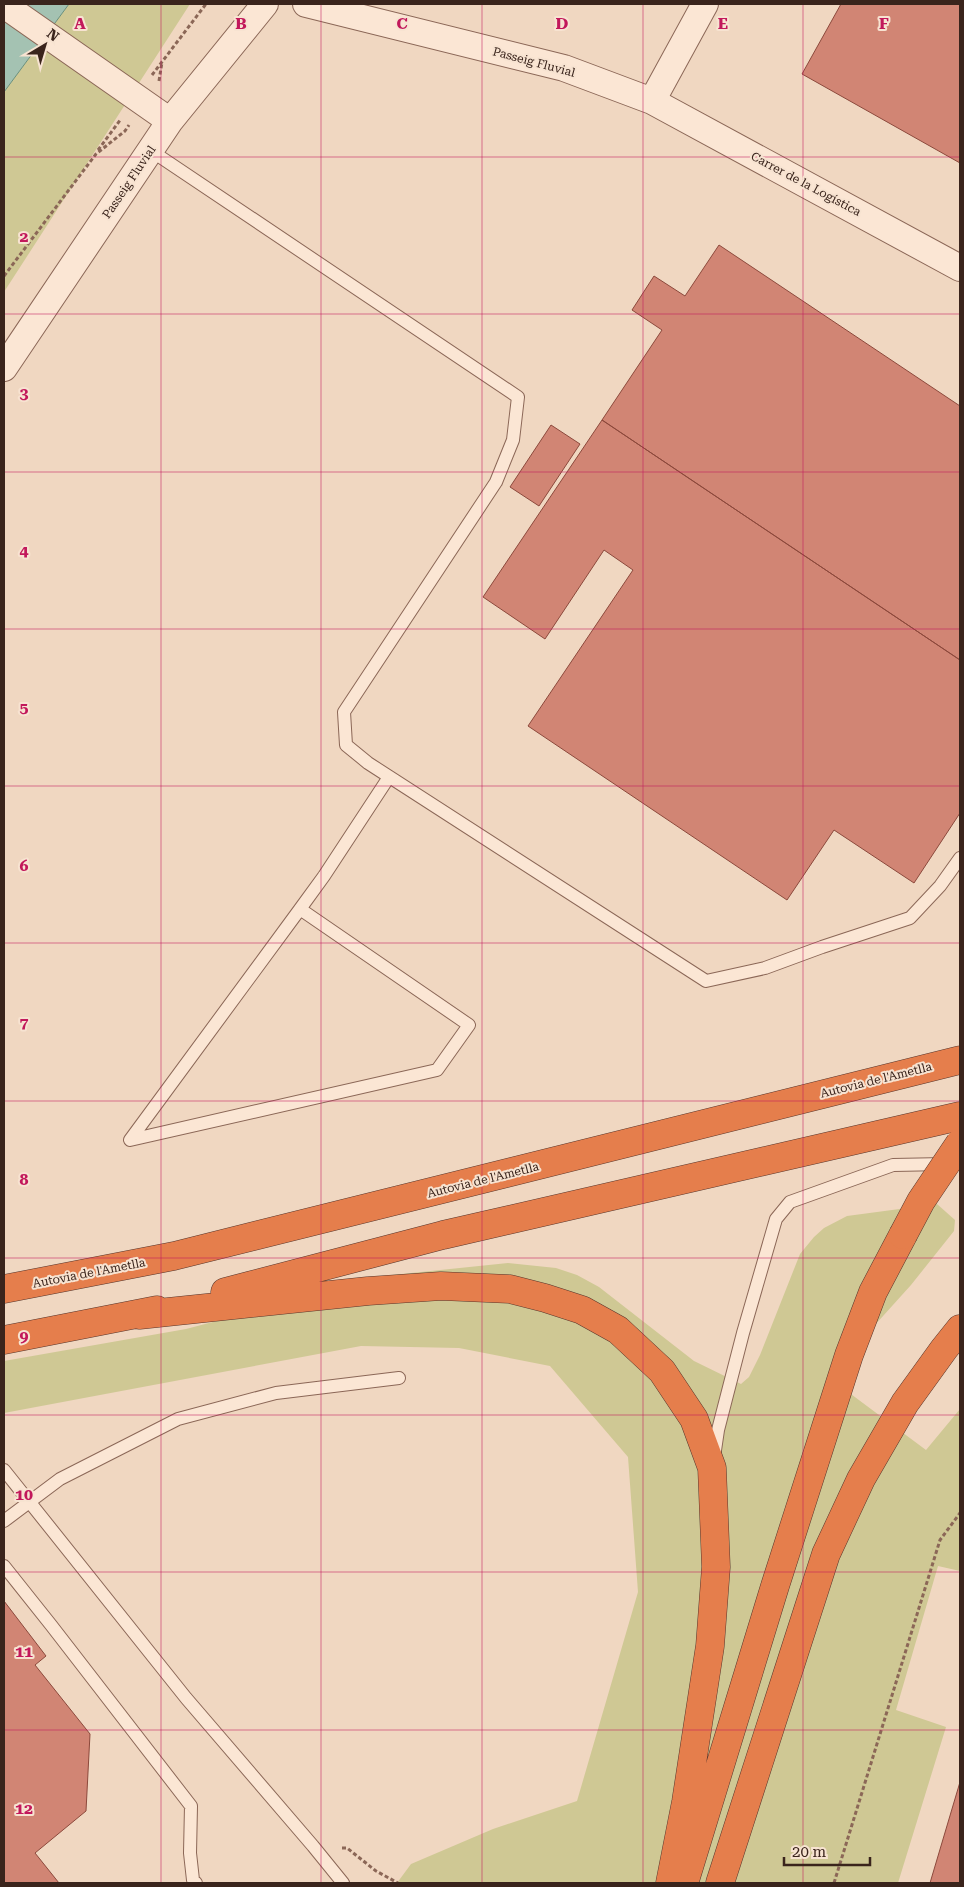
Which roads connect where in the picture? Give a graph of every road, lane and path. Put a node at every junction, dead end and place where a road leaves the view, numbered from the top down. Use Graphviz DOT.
graph roads {
  1 [pos="4,4"];
  2 [pos="206,4"];
  3 [pos="265,4"];
  4 [pos="306,4"];
  5 [pos="705,4"];
  6 [pos="132,95"];
  7 [pos="652,101"];
  8 [pos="170,121"];
  9 [pos="125,130"];
  10 [pos="150,150"];
  11 [pos="96,154"];
  12 [pos="960,268"];
  13 [pos="4,276"];
  14 [pos="4,368"];
  15 [pos="389,777"];
  16 [pos="960,858"];
  17 [pos="300,909"];
  18 [pos="960,1060"];
  19 [pos="960,1116"];
  20 [pos="960,1143"];
  21 [pos="960,1164"];
  22 [pos="4,1289"];
  23 [pos="139,1315"];
  24 [pos="960,1329"];
  25 [pos="4,1340"];
  26 [pos="399,1378"];
  27 [pos="712,1468"];
  28 [pos="4,1470"];
  29 [pos="30,1502"];
  30 [pos="960,1513"];
  31 [pos="4,1521"];
  32 [pos="4,1566"];
  33 [pos="314,1846"];
  34 [pos="195,1882"];
  35 [pos="343,1883"];
  36 [pos="398,1883"];
  37 [pos="670,1883"];
  38 [pos="684,1883"];
  39 [pos="720,1883"];
  40 [pos="834,1883"];
  1 -- 6 [label="street"];
  2 -- 6 [label="path"];
  3 -- 8 [label="street, Passeig Fluvial"];
  4 -- 7 [label="street, Passeig Fluvial"];
  5 -- 7 [label="street"];
  6 -- 8 [label="street"];
  6 -- 11 [label="path"];
  7 -- 12 [label="street, Carrer de la Logística"];
  8 -- 10 [label="street, Passeig Fluvial"];
  9 -- 11 [label="path"];
  10 -- 14 [label="street, Passeig Fluvial"];
  10 -- 15 [label="lane"];
  11 -- 13 [label="path"];
  15 -- 16 [label="lane"];
  15 -- 17 [label="lane"];
  17 -- 17 [label="lane"];
  18 -- 22 [label="highway, Autovia de l'Ametlla"];
  19 -- 23 [label="highway"];
  20 -- 38 [label="highway, bridge"];
  21 -- 27 [label="lane"];
  23 -- 25 [label="highway"];
  23 -- 27 [label="highway"];
  24 -- 39 [label="highway"];
  26 -- 29 [label="lane"];
  27 -- 37 [label="highway"];
  28 -- 29 [label="lane"];
  29 -- 31 [label="lane"];
  29 -- 33 [label="lane"];
  30 -- 40 [label="path"];
  32 -- 34 [label="lane"];
  33 -- 35 [label="lane"];
  33 -- 36 [label="path"];
}
